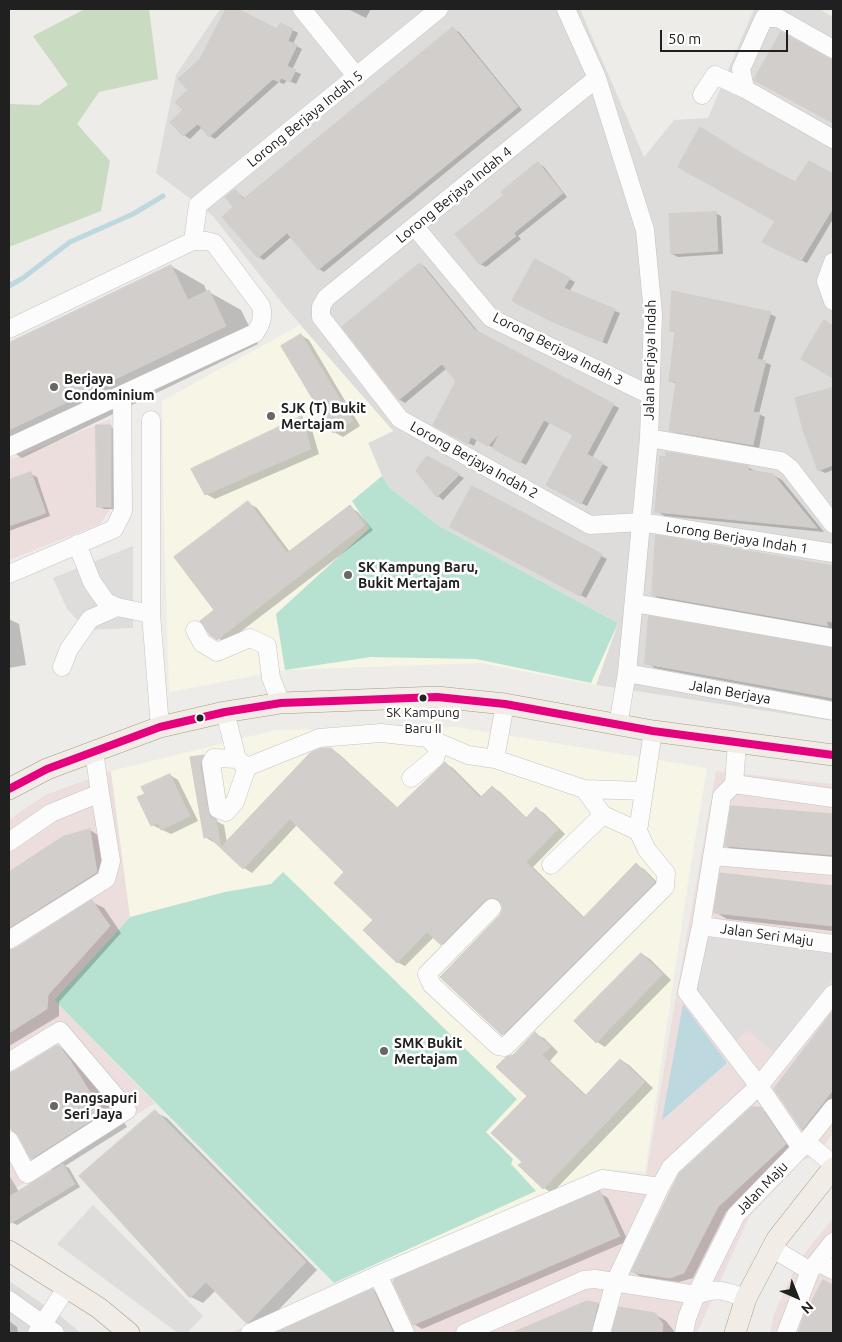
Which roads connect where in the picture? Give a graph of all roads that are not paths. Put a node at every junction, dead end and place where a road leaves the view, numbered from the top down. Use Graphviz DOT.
graph roads {
  1 [pos="302,9"];
  2 [pos="439,9"];
  3 [pos="566,9"];
  4 [pos="833,49"];
  5 [pos="357,77"];
  6 [pos="597,78"];
  7 [pos="745,89"];
  8 [pos="702,95"];
  9 [pos="833,139"];
  10 [pos="415,226"];
  11 [pos="193,242"];
  12 [pos="833,262"];
  13 [pos="833,301"];
  14 [pos="321,317"];
  15 [pos="9,329"];
  16 [pos="122,395"];
  17 [pos="650,395"];
  18 [pos="151,420"];
  19 [pos="649,438"];
  20 [pos="9,447"];
  21 [pos="642,522"];
  22 [pos="833,524"];
  23 [pos="77,544"];
  24 [pos="833,553"];
  25 [pos="9,574"];
  26 [pos="634,603"];
  27 [pos="117,607"];
  28 [pos="151,614"];
  29 [pos="195,630"];
  30 [pos="833,638"];
  31 [pos="62,667"];
  32 [pos="627,673"];
  33 [pos="281,703"];
  34 [pos="505,704"];
  35 [pos="833,711"];
  36 [pos="225,712"];
  37 [pos="618,725"];
  38 [pos="160,727"];
  39 [pos="653,731"];
  40 [pos="428,738"];
  41 [pos="737,743"];
  42 [pos="94,751"];
  43 [pos="833,755"];
  44 [pos="495,759"];
  45 [pos="412,778"];
  46 [pos="734,784"];
  47 [pos="9,789"];
  48 [pos="584,789"];
  49 [pos="644,791"];
  50 [pos="100,793"];
  51 [pos="833,798"];
  52 [pos="603,815"];
  53 [pos="638,831"];
  54 [pos="9,842"];
  55 [pos="712,856"];
  56 [pos="551,865"];
  57 [pos="833,866"];
  58 [pos="492,908"];
  59 [pos="701,926"];
  60 [pos="9,940"];
  61 [pos="833,944"];
  62 [pos="833,994"];
  63 [pos="9,1062"];
  64 [pos="759,1086"];
  65 [pos="833,1108"];
  66 [pos="9,1140"];
  67 [pos="804,1145"];
  68 [pos="833,1164"];
  69 [pos="833,1168"];
  70 [pos="660,1187"];
  71 [pos="833,1242"];
  72 [pos="772,1248"];
  73 [pos="9,1251"];
  74 [pos="814,1267"];
  75 [pos="833,1270"];
  76 [pos="378,1275"];
  77 [pos="614,1282"];
  78 [pos="67,1287"];
  79 [pos="696,1295"];
  80 [pos="746,1298"];
  81 [pos="9,1300"];
  82 [pos="45,1330"];
  83 [pos="129,1333"];
  84 [pos="250,1333"];
  85 [pos="405,1333"];
  86 [pos="465,1333"];
  87 [pos="601,1333"];
  88 [pos="684,1333"];
  89 [pos="735,1333"];
  90 [pos="786,1333"];
  1 -- 5 [label="street"];
  2 -- 5 [label="street, Lorong Berjaya Indah 5"];
  3 -- 6 [label="street, Jalan Berjaya Indah"];
  4 -- 7 [label="street"];
  5 -- 11 [label="street, Lorong Berjaya Indah 5"];
  6 -- 10 [label="street, Lorong Berjaya Indah 4"];
  6 -- 17 [label="street, Jalan Berjaya Indah"];
  7 -- 8 [label="street"];
  7 -- 9 [label="street"];
  10 -- 14 [label="street, Lorong Berjaya Indah 4"];
  10 -- 17 [label="street, Lorong Berjaya Indah 3"];
  11 -- 15 [label="street"];
  11 -- 16 [label="street"];
  12 -- 13 [label="street"];
  14 -- 21 [label="street, Lorong Berjaya Indah 2"];
  16 -- 20 [label="street"];
  16 -- 23 [label="street"];
  17 -- 19 [label="street, Jalan Berjaya Indah"];
  18 -- 28 [label="street"];
  19 -- 21 [label="street, Jalan Berjaya Indah"];
  19 -- 22 [label="street"];
  21 -- 24 [label="street, Lorong Berjaya Indah 1"];
  21 -- 26 [label="street, Jalan Berjaya Indah"];
  23 -- 25 [label="street"];
  23 -- 27 [label="street"];
  26 -- 30 [label="street"];
  26 -- 32 [label="street, Jalan Berjaya Indah"];
  27 -- 28 [label="street"];
  27 -- 31 [label="street"];
  28 -- 38 [label="street"];
  29 -- 33 [label="street"];
  32 -- 35 [label="street, Jalan Berjaya"];
  32 -- 37 [label="street, Jalan Berjaya Indah"];
  33 -- 34 [label="main road"];
  33 -- 36 [label="main road"];
  34 -- 37 [label="main road"];
  34 -- 44 [label="street"];
  36 -- 38 [label="main road"];
  36 -- 40 [label="street"];
  37 -- 39 [label="main road"];
  38 -- 42 [label="main road"];
  39 -- 41 [label="main road"];
  39 -- 49 [label="street"];
  40 -- 44 [label="street"];
  40 -- 45 [label="street"];
  41 -- 43 [label="main road"];
  41 -- 46 [label="street"];
  42 -- 47 [label="main road"];
  42 -- 50 [label="street"];
  44 -- 48 [label="street"];
  46 -- 51 [label="street"];
  46 -- 55 [label="street"];
  48 -- 49 [label="street"];
  48 -- 52 [label="street"];
  49 -- 53 [label="street"];
  50 -- 54 [label="street"];
  50 -- 60 [label="street"];
  52 -- 53 [label="street"];
  52 -- 56 [label="street"];
  53 -- 58 [label="street"];
  55 -- 57 [label="street"];
  55 -- 59 [label="street"];
  59 -- 61 [label="street, Jalan Seri Maju"];
  59 -- 64 [label="street"];
  62 -- 64 [label="street"];
  63 -- 66 [label="street"];
  64 -- 67 [label="street"];
  64 -- 70 [label="street"];
  65 -- 67 [label="street, Jalan Maju"];
  67 -- 68 [label="street"];
  67 -- 79 [label="street, Jalan Maju"];
  69 -- 72 [label="main road"];
  70 -- 76 [label="street"];
  70 -- 77 [label="street"];
  71 -- 74 [label="street"];
  72 -- 74 [label="street"];
  72 -- 80 [label="main road"];
  73 -- 78 [label="main road"];
  74 -- 75 [label="street"];
  74 -- 90 [label="street"];
  76 -- 84 [label="street"];
  76 -- 85 [label="street"];
  77 -- 79 [label="street"];
  77 -- 86 [label="street"];
  77 -- 87 [label="street"];
  78 -- 82 [label="street"];
  78 -- 83 [label="main road"];
  79 -- 80 [label="street"];
  79 -- 88 [label="street, Jalan Maju"];
  80 -- 89 [label="main road"];
  81 -- 82 [label="street"];
}
